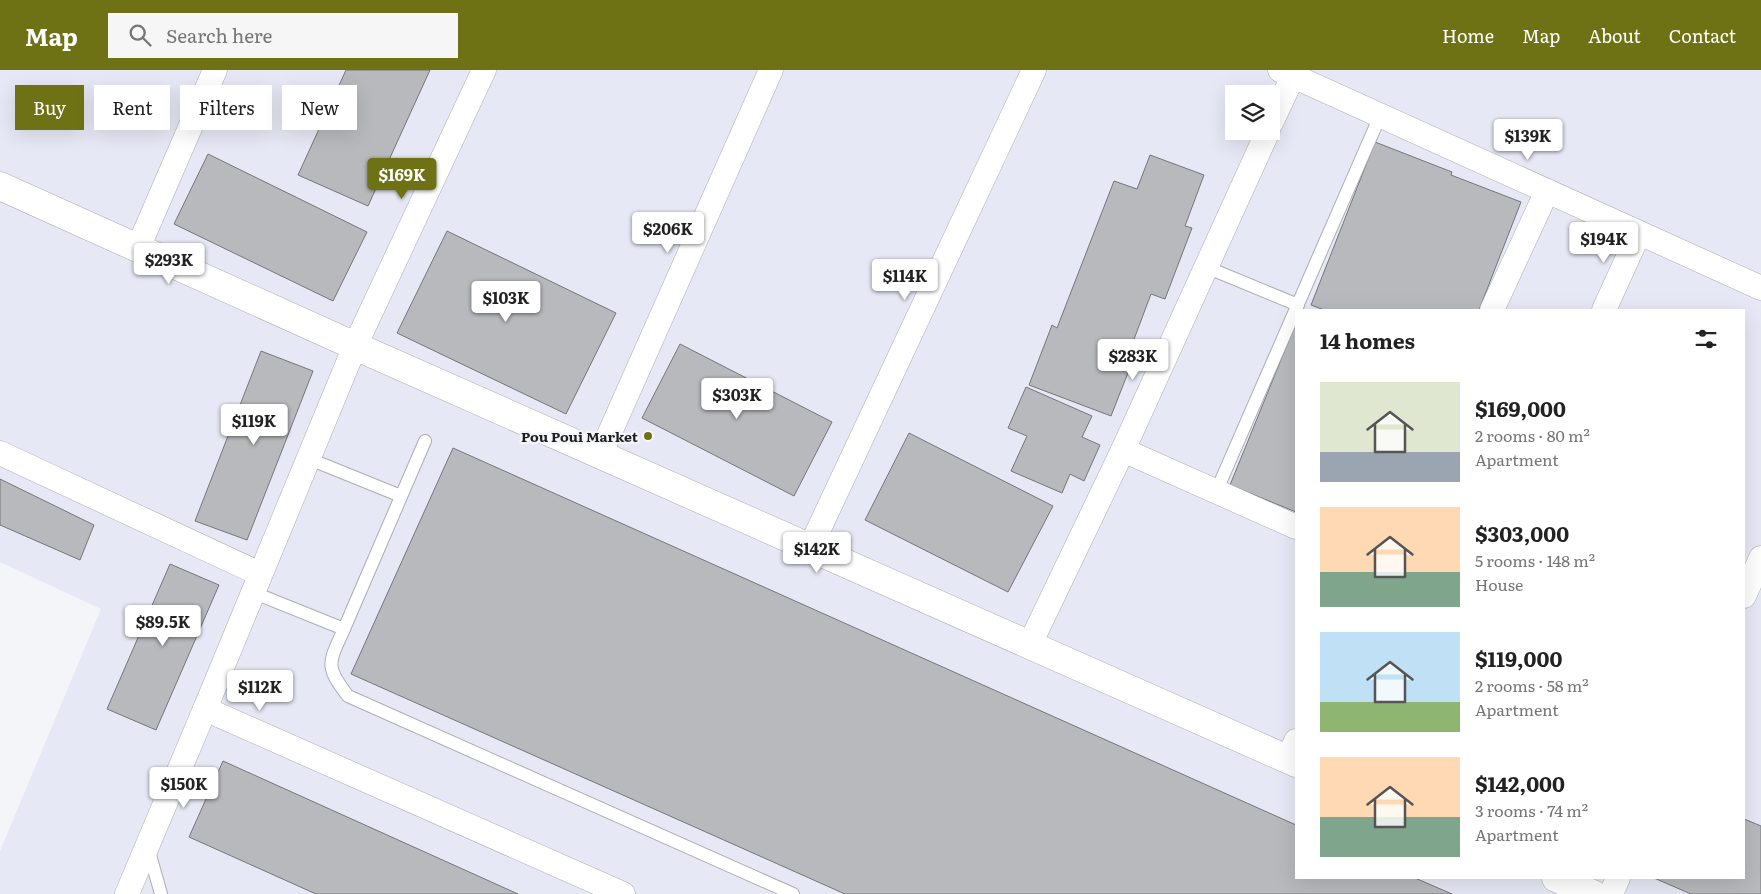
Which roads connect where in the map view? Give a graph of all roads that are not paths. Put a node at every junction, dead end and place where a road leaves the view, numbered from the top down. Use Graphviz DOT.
graph roads {
  1 [pos="216,70"];
  2 [pos="484,70"];
  3 [pos="771,70"];
  4 [pos="1034,70"];
  5 [pos="1289,72"];
  6 [pos="1280,98"];
  7 [pos="1380,116"];
  8 [pos="1264,140"];
  9 [pos="0,186"];
  10 [pos="1547,191"];
  11 [pos="1639,233"];
  12 [pos="138,248"];
  13 [pos="1206,267"];
  14 [pos="1761,288"];
  15 [pos="1298,305"];
  16 [pos="1296,309"];
  17 [pos="1492,309"];
  18 [pos="1604,309"];
  19 [pos="1295,312"];
  20 [pos="355,346"];
  21 [pos="425,441"];
  22 [pos="1123,450"];
  23 [pos="0,453"];
  24 [pos="600,454"];
  25 [pos="308,458"];
  26 [pos="1216,492"];
  27 [pos="400,496"];
  28 [pos="1295,527"];
  29 [pos="810,548"];
  30 [pos="1761,558"];
  31 [pos="256,583"];
  32 [pos="1745,594"];
  33 [pos="344,630"];
  34 [pos="1030,644"];
  35 [pos="205,709"];
  36 [pos="1294,754"];
  37 [pos="147,846"];
  38 [pos="1558,879"];
  39 [pos="1618,879"];
  40 [pos="127,894"];
  41 [pos="161,894"];
  42 [pos="623,894"];
  43 [pos="793,894"];
  44 [pos="1593,894"];
  45 [pos="1610,894"];
  1 -- 12 [label="street"];
  2 -- 20 [label="street"];
  3 -- 24 [label="street"];
  4 -- 29 [label="street"];
  5 -- 6 [label="street"];
  5 -- 7 [label="street"];
  7 -- 10 [label="street"];
  7 -- 15 [label="lane"];
  8 -- 13 [label="street"];
  9 -- 12 [label="street"];
  10 -- 11 [label="street"];
  10 -- 17 [label="street"];
  11 -- 14 [label="street"];
  11 -- 18 [label="street"];
  12 -- 20 [label="street"];
  13 -- 15 [label="lane"];
  13 -- 22 [label="street"];
  15 -- 16 [label="lane"];
  19 -- 26 [label="lane"];
  20 -- 24 [label="street"];
  20 -- 25 [label="street"];
  21 -- 27 [label="lane"];
  22 -- 26 [label="street"];
  22 -- 34 [label="street"];
  23 -- 31 [label="street"];
  24 -- 29 [label="street"];
  25 -- 27 [label="lane"];
  25 -- 31 [label="street"];
  26 -- 28 [label="street"];
  27 -- 33 [label="lane"];
  29 -- 34 [label="street"];
  30 -- 32 [label="street"];
  31 -- 33 [label="lane"];
  31 -- 35 [label="street"];
  33 -- 43 [label="lane"];
  34 -- 36 [label="street"];
  35 -- 37 [label="street"];
  35 -- 42 [label="street"];
  37 -- 40 [label="street"];
  37 -- 41 [label="lane"];
  38 -- 44 [label="street"];
  39 -- 45 [label="street"];
}
